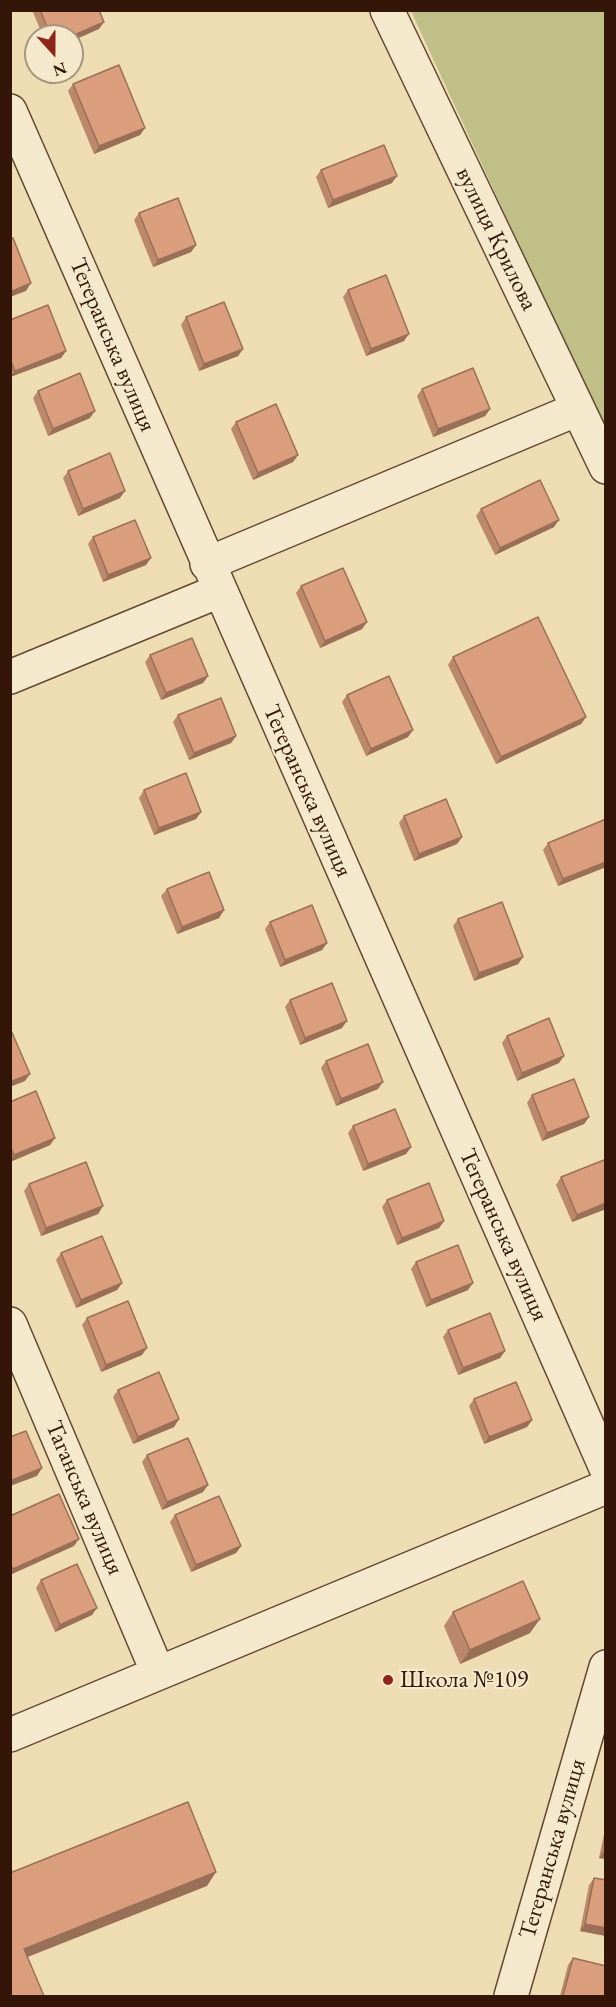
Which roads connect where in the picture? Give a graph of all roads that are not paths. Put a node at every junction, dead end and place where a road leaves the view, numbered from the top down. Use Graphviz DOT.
graph roads {
  1 [pos="387,10"];
  2 [pos="10,111"];
  3 [pos="578,409"];
  4 [pos="606,467"];
  5 [pos="213,577"];
  6 [pos="10,677"];
  7 [pos="10,1324"];
  8 [pos="606,1468"];
  9 [pos="606,1487"];
  10 [pos="606,1667"];
  11 [pos="158,1673"];
  12 [pos="10,1735"];
  13 [pos="511,1996"];
  1 -- 3 [label="street, вулиця Крилова"];
  2 -- 5 [label="street, Тегеранська вулиця"];
  3 -- 4 [label="street, вулиця Крилова"];
  3 -- 5 [label="street"];
  5 -- 6 [label="street"];
  5 -- 8 [label="street, Тегеранська вулиця"];
  7 -- 11 [label="street, Таганська вулиця"];
  9 -- 11 [label="street"];
  10 -- 13 [label="street, Тегеранська вулиця"];
  11 -- 12 [label="street"];
}
